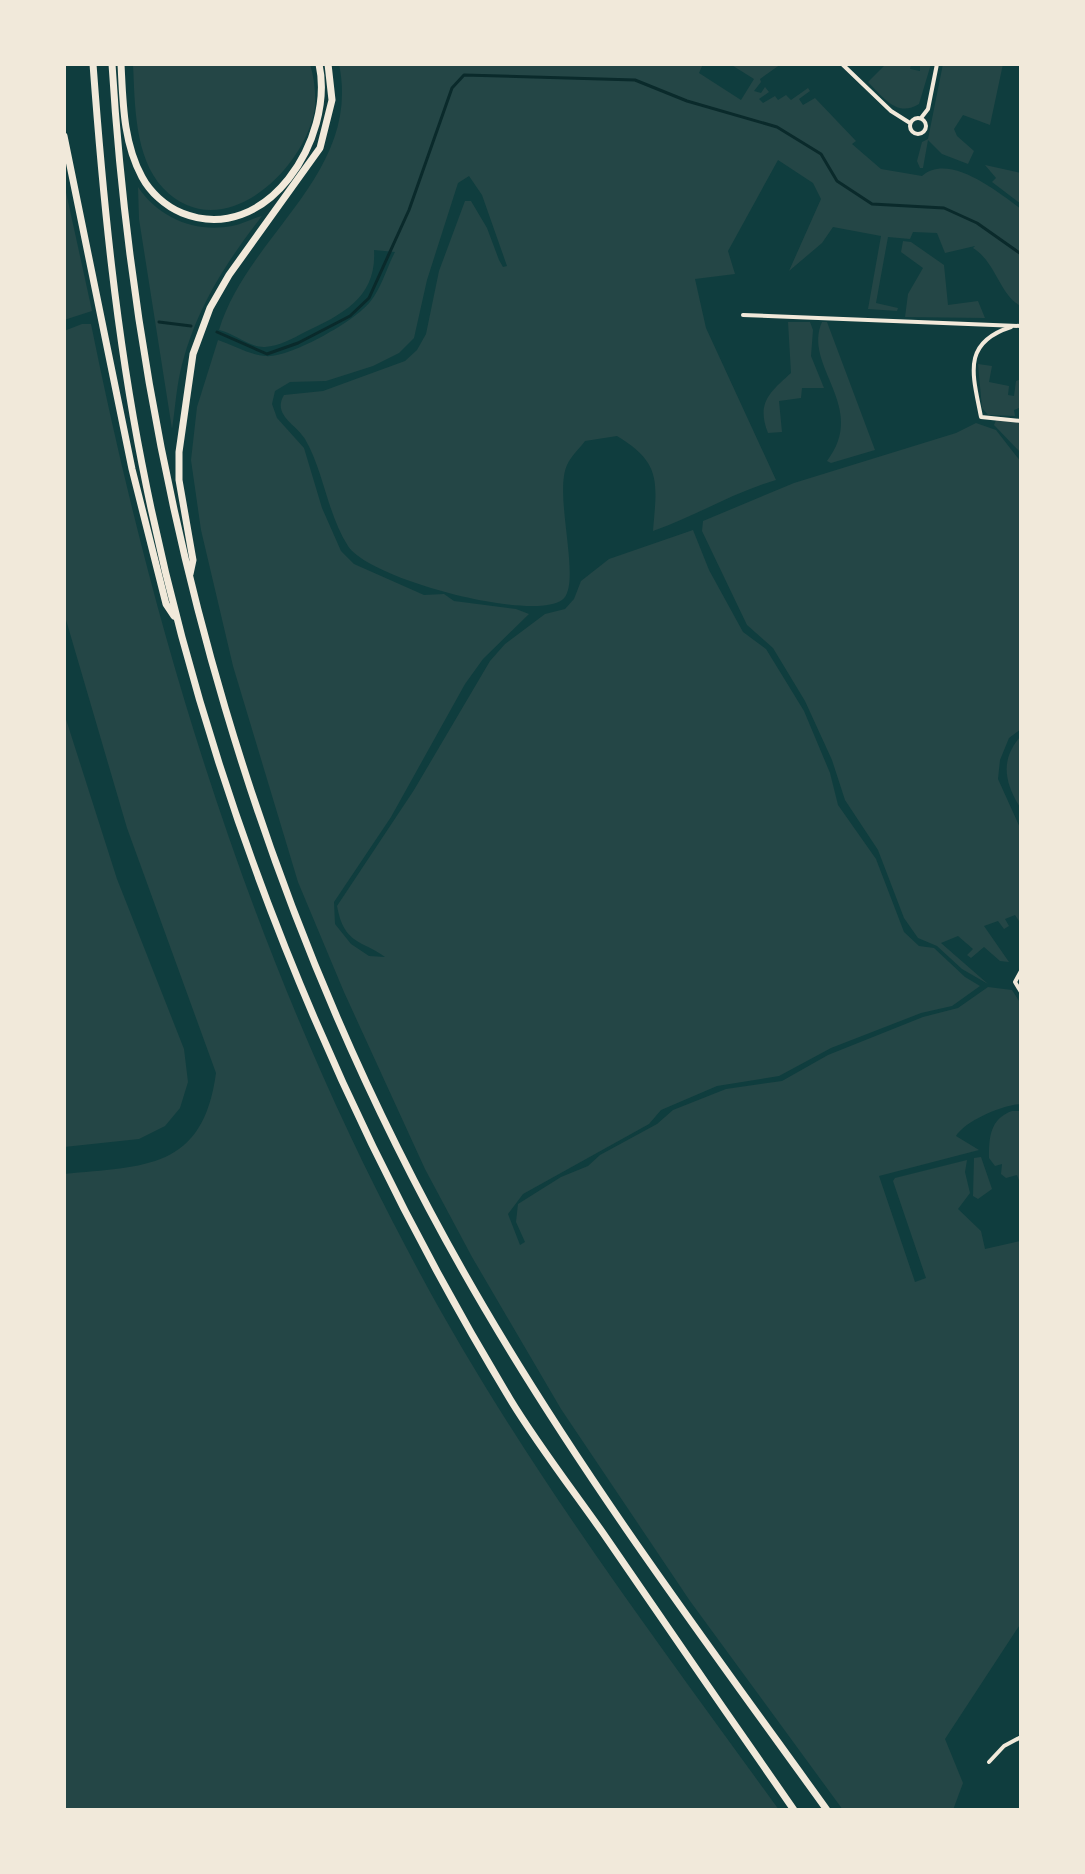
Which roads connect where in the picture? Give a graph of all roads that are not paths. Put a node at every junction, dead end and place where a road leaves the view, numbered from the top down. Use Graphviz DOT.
graph roads {
  1 [pos="93,64"];
  2 [pos="112,64"];
  3 [pos="121,64"];
  4 [pos="319,64"];
  5 [pos="328,64"];
  6 [pos="842,64"];
  7 [pos="937,64"];
  8 [pos="921,118"];
  9 [pos="910,123"];
  10 [pos="64,136"];
  11 [pos="743,315"];
  12 [pos="1013,326"];
  13 [pos="1021,326"];
  14 [pos="1021,421"];
  15 [pos="189,576"];
  16 [pos="177,619"];
  17 [pos="1021,971"];
  18 [pos="1021,992"];
  19 [pos="1021,1737"];
  20 [pos="989,1762"];
  21 [pos="794,1810"];
  22 [pos="827,1810"];
  1 -- 16 [label="highway"];
  2 -- 15 [label="highway"];
  3 -- 4 [label="highway"];
  5 -- 15 [label="highway"];
  6 -- 9 [label="street"];
  7 -- 8 [label="street"];
  8 -- 9 [label="street"];
  8 -- 9 [label="street"];
  10 -- 16 [label="highway"];
  11 -- 12 [label="street"];
  12 -- 13 [label="street"];
  12 -- 14 [label="street"];
  15 -- 22 [label="highway"];
  16 -- 21 [label="highway"];
  17 -- 18 [label="street"];
  19 -- 20 [label="street"];
}
